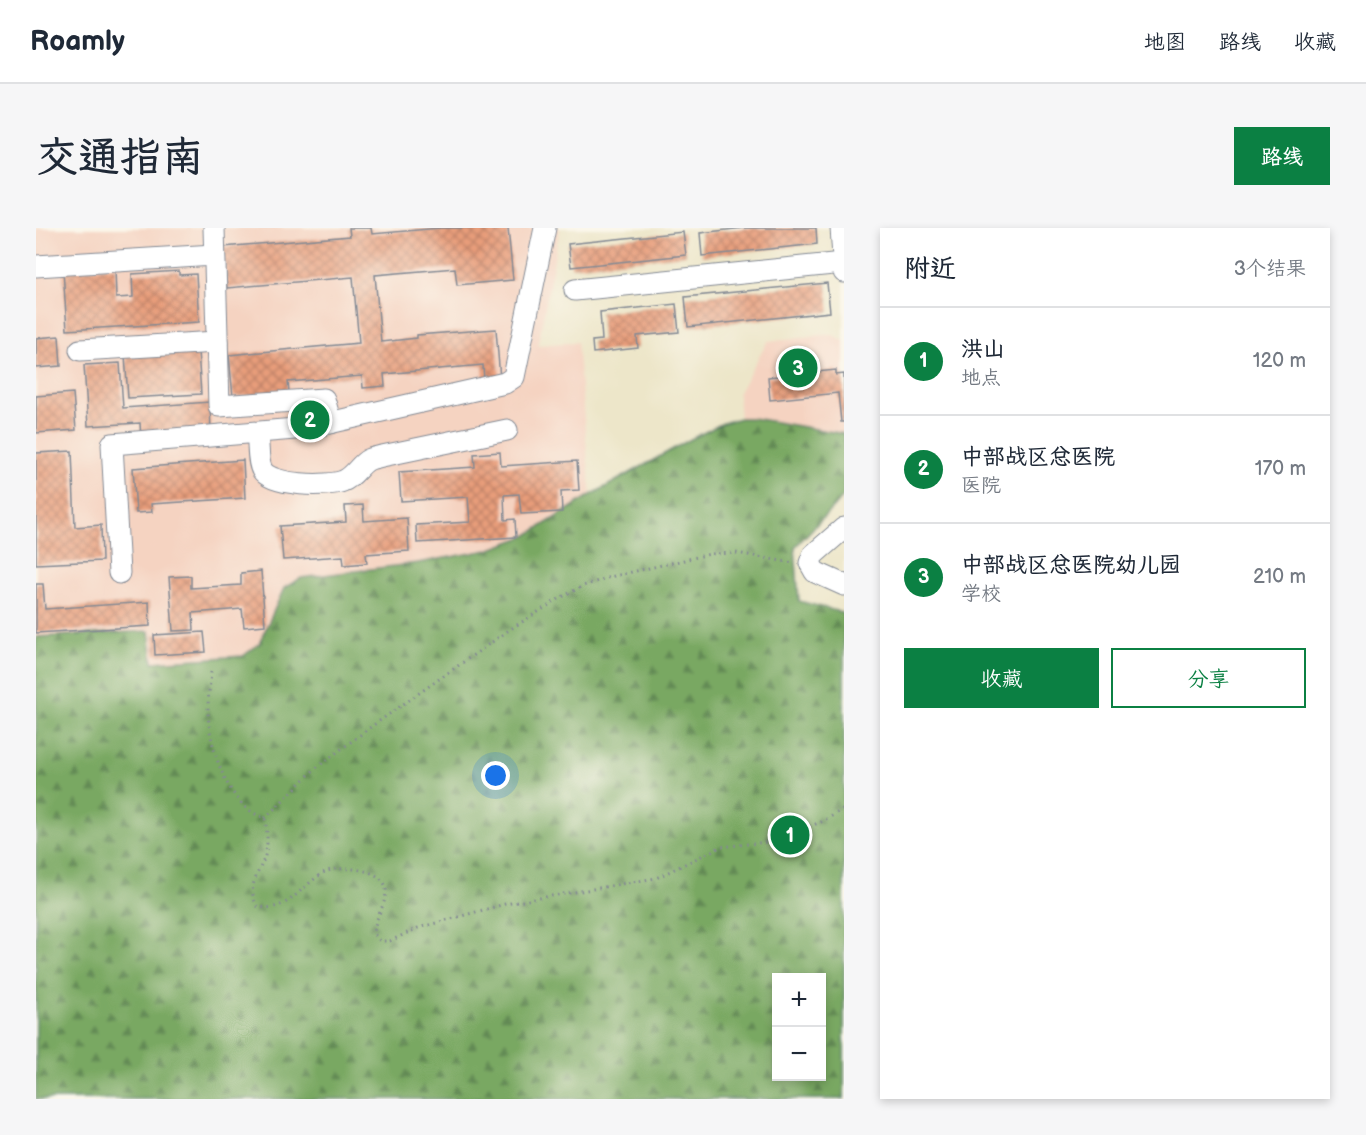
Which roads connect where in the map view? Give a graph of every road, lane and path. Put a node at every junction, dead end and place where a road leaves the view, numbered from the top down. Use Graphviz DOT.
graph roads {
  1 [pos="214,228"];
  2 [pos="545,228"];
  3 [pos="841,228"];
  4 [pos="214,255"];
  5 [pos="843,262"];
  6 [pos="36,266"];
  7 [pos="844,272"];
  8 [pos="575,290"];
  9 [pos="217,342"];
  10 [pos="80,350"];
  11 [pos="331,423"];
  12 [pos="507,430"];
  13 [pos="257,433"];
  14 [pos="844,528"];
  15 [pos="810,563"];
  16 [pos="119,573"];
  17 [pos="844,585"];
  18 [pos="211,672"];
  19 [pos="844,809"];
  20 [pos="265,818"];
  1 -- 4 [label="lane"];
  2 -- 11 [label="lane"];
  3 -- 5 [label="lane"];
  4 -- 6 [label="lane"];
  4 -- 9 [label="lane"];
  5 -- 7 [label="lane"];
  5 -- 8 [label="lane"];
  9 -- 10 [label="lane"];
  9 -- 11 [label="lane"];
  11 -- 13 [label="lane"];
  12 -- 13 [label="lane"];
  13 -- 16 [label="lane"];
  14 -- 15 [label="lane"];
  15 -- 17 [label="lane"];
  15 -- 20 [label="path"];
  18 -- 20 [label="path"];
  19 -- 20 [label="path"];
}
